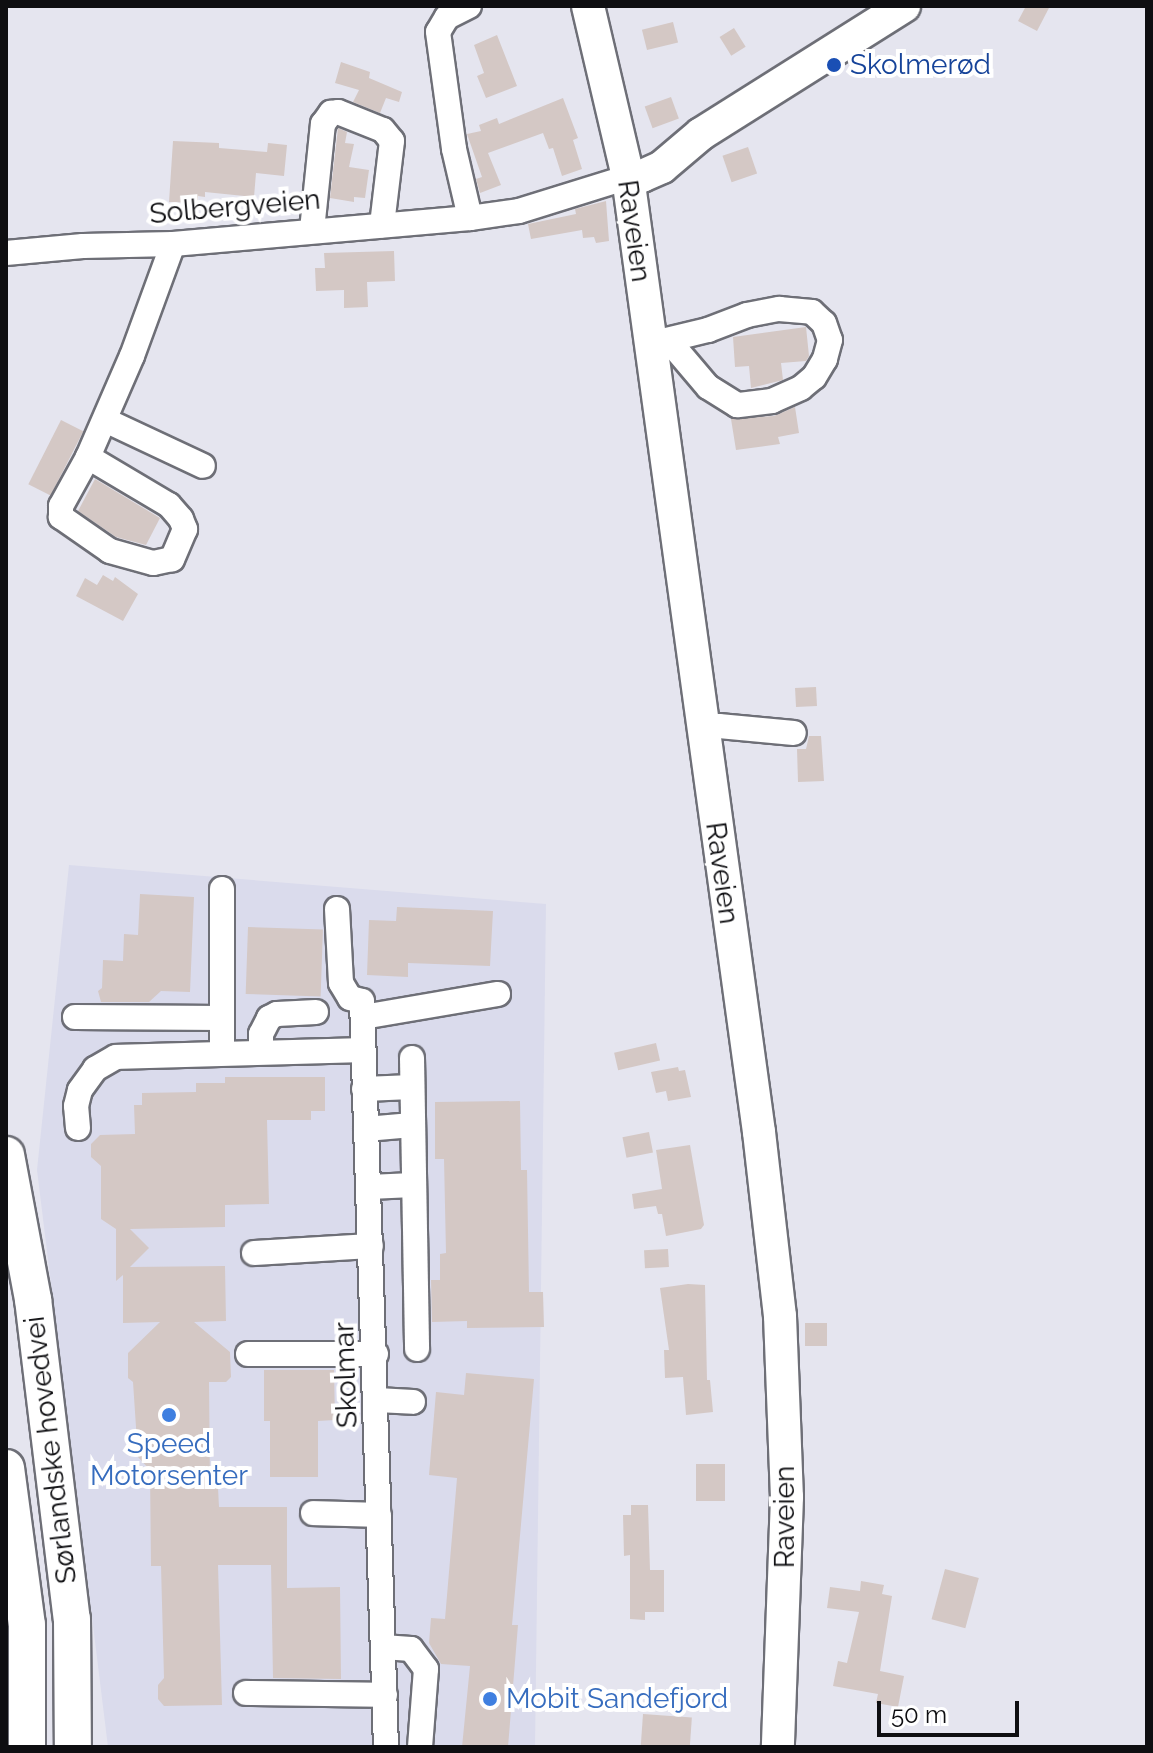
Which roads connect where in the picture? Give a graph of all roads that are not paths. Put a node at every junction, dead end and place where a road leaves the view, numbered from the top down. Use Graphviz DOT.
graph roads {
  1 [pos="469,6"];
  2 [pos="588,6"];
  3 [pos="904,6"];
  4 [pos="628,177"];
  5 [pos="470,218"];
  6 [pos="382,225"];
  7 [pos="312,230"];
  8 [pos="173,244"];
  9 [pos="6,253"];
  10 [pos="659,343"];
  11 [pos="105,420"];
  12 [pos="88,457"];
  13 [pos="203,466"];
  14 [pos="701,728"];
  15 [pos="794,733"];
  16 [pos="222,889"];
  17 [pos="337,909"];
  18 [pos="498,994"];
  19 [pos="362,1009"];
  20 [pos="316,1012"];
  21 [pos="75,1017"];
  22 [pos="222,1018"];
  23 [pos="362,1050"];
  24 [pos="261,1051"];
  25 [pos="222,1052"];
  26 [pos="412,1058"];
  27 [pos="412,1087"];
  28 [pos="364,1089"];
  29 [pos="412,1125"];
  30 [pos="78,1128"];
  31 [pos="366,1129"];
  32 [pos="6,1155"];
  33 [pos="413,1185"];
  34 [pos="369,1187"];
  35 [pos="254,1253"];
  36 [pos="372,1257"];
  37 [pos="415,1265"];
  38 [pos="417,1349"];
  39 [pos="248,1354"];
  40 [pos="376,1354"];
  41 [pos="377,1400"];
  42 [pos="413,1402"];
  43 [pos="6,1468"];
  44 [pos="313,1513"];
  45 [pos="379,1515"];
  46 [pos="383,1647"];
  47 [pos="246,1693"];
  48 [pos="385,1695"];
  49 [pos="415,1746"];
  50 [pos="27,1747"];
  51 [pos="73,1747"];
  52 [pos="386,1747"];
  53 [pos="778,1747"];
  1 -- 5 [label="street"];
  2 -- 4 [label="main road, Raveien"];
  3 -- 4 [label="main road"];
  4 -- 5 [label="street, Solbergveien"];
  4 -- 10 [label="main road, Raveien"];
  5 -- 6 [label="street, Solbergveien"];
  6 -- 7 [label="street, Solbergveien"];
  6 -- 7 [label="street"];
  7 -- 8 [label="street, Solbergveien"];
  8 -- 9 [label="street, Solbergveien"];
  8 -- 11 [label="street"];
  10 -- 10 [label="street"];
  10 -- 14 [label="main road, Raveien"];
  11 -- 12 [label="street"];
  11 -- 13 [label="street"];
  12 -- 12 [label="street"];
  14 -- 15 [label="street"];
  14 -- 53 [label="main road, Raveien"];
  16 -- 22 [label="street"];
  17 -- 19 [label="street"];
  18 -- 19 [label="street"];
  19 -- 23 [label="street, Skolmar"];
  20 -- 24 [label="street"];
  21 -- 22 [label="street"];
  22 -- 25 [label="street"];
  23 -- 24 [label="street"];
  23 -- 28 [label="street, Skolmar"];
  24 -- 25 [label="street"];
  25 -- 30 [label="street"];
  26 -- 27 [label="street"];
  27 -- 28 [label="street"];
  27 -- 29 [label="street"];
  28 -- 31 [label="street, Skolmar"];
  29 -- 31 [label="street"];
  29 -- 33 [label="street"];
  31 -- 34 [label="street, Skolmar"];
  32 -- 51 [label="highway, Sørlandske hovedvei"];
  33 -- 34 [label="street"];
  33 -- 37 [label="street"];
  34 -- 36 [label="street, Skolmar"];
  35 -- 36 [label="street"];
  36 -- 37 [label="street"];
  36 -- 40 [label="street, Skolmar"];
  37 -- 38 [label="street"];
  39 -- 40 [label="street"];
  40 -- 41 [label="street, Skolmar"];
  41 -- 42 [label="street"];
  41 -- 45 [label="street, Skolmar"];
  43 -- 50 [label="highway, Sørlandske hovedvei"];
  44 -- 45 [label="street"];
  45 -- 46 [label="street, Skolmar"];
  46 -- 48 [label="street, Skolmar"];
  46 -- 49 [label="street"];
  47 -- 48 [label="street"];
  48 -- 52 [label="street, Skolmar"];
}
